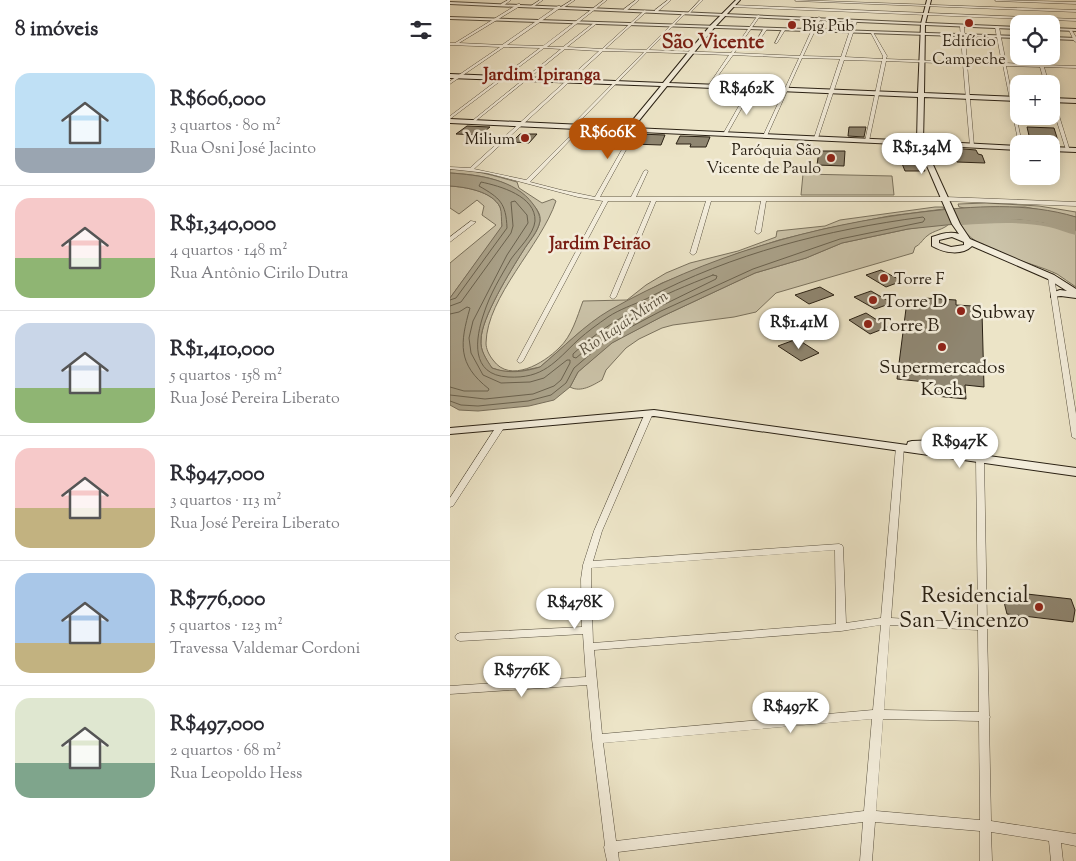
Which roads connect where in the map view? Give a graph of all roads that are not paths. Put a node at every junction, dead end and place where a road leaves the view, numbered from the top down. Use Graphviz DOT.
graph roads {
  1 [pos="473,0"];
  2 [pos="478,0"];
  3 [pos="510,0"];
  4 [pos="542,0"];
  5 [pos="574,0"];
  6 [pos="606,0"];
  7 [pos="638,0"];
  8 [pos="670,0"];
  9 [pos="702,0"];
  10 [pos="738,0"];
  11 [pos="796,0"];
  12 [pos="996,0"];
  13 [pos="841,1"];
  14 [pos="1026,1"];
  15 [pos="450,2"];
  16 [pos="928,2"];
  17 [pos="469,3"];
  18 [pos="1076,3"];
  19 [pos="502,5"];
  20 [pos="518,6"];
  21 [pos="532,6"];
  22 [pos="733,6"];
  23 [pos="561,7"];
  24 [pos="594,9"];
  25 [pos="1027,9"];
  26 [pos="456,10"];
  27 [pos="625,10"];
  28 [pos="836,10"];
  29 [pos="645,11"];
  30 [pos="656,11"];
  31 [pos="1076,11"];
  32 [pos="686,13"];
  33 [pos="926,13"];
  34 [pos="724,14"];
  35 [pos="1028,15"];
  36 [pos="758,16"];
  37 [pos="1010,17"];
  38 [pos="450,18"];
  39 [pos="819,18"];
  40 [pos="831,19"];
  41 [pos="1060,19"];
  42 [pos="495,20"];
  43 [pos="1076,20"];
  44 [pos="539,21"];
  45 [pos="854,21"];
  46 [pos="576,23"];
  47 [pos="595,23"];
  48 [pos="630,24"];
  49 [pos="923,24"];
  50 [pos="671,26"];
  51 [pos="962,26"];
  52 [pos="712,27"];
  53 [pos="997,27"];
  54 [pos="1010,28"];
  55 [pos="749,29"];
  56 [pos="765,29"];
  57 [pos="1060,29"];
  58 [pos="783,30"];
  59 [pos="1074,30"];
  60 [pos="813,31"];
  61 [pos="851,32"];
  62 [pos="873,33"];
  63 [pos="923,35"];
  64 [pos="963,36"];
  65 [pos="999,37"];
  66 [pos="1010,37"];
  67 [pos="1060,39"];
  68 [pos="1076,40"];
  69 [pos="776,42"];
  70 [pos="450,44"];
  71 [pos="456,44"];
  72 [pos="503,46"];
  73 [pos="753,47"];
  74 [pos="450,48"];
  75 [pos="543,48"];
  76 [pos="564,48"];
  77 [pos="602,50"];
  78 [pos="646,52"];
  79 [pos="690,53"];
  80 [pos="732,55"];
  81 [pos="801,57"];
  82 [pos="842,59"];
  83 [pos="884,60"];
  84 [pos="922,62"];
  85 [pos="965,63"];
  86 [pos="1004,64"];
  87 [pos="1042,66"];
  88 [pos="1076,67"];
  89 [pos="1044,75"];
  90 [pos="450,76"];
  91 [pos="460,76"];
  92 [pos="503,78"];
  93 [pos="527,79"];
  94 [pos="569,80"];
  95 [pos="616,82"];
  96 [pos="450,83"];
  97 [pos="665,84"];
  98 [pos="710,86"];
  99 [pos="751,88"];
  100 [pos="786,89"];
  101 [pos="832,91"];
  102 [pos="877,93"];
  103 [pos="1010,93"];
  104 [pos="921,95"];
  105 [pos="968,97"];
  106 [pos="1010,98"];
  107 [pos="1060,100"];
  108 [pos="1076,101"];
  109 [pos="450,120"];
  110 [pos="472,122"];
  111 [pos="1060,124"];
  112 [pos="520,125"];
  113 [pos="572,127"];
  114 [pos="631,130"];
  115 [pos="725,134"];
  116 [pos="765,136"];
  117 [pos="569,138"];
  118 [pos="816,138"];
  119 [pos="867,141"];
  120 [pos="920,143"];
  121 [pos="972,146"];
  122 [pos="1010,148"];
  123 [pos="1060,150"];
  124 [pos="1068,150"];
  125 [pos="1076,150"];
  126 [pos="450,168"];
  127 [pos="472,168"];
  128 [pos="646,171"];
  129 [pos="526,183"];
  130 [pos="633,198"];
  131 [pos="655,198"];
  132 [pos="709,198"];
  133 [pos="764,198"];
  134 [pos="597,199"];
  135 [pos="606,199"];
  136 [pos="946,203"];
  137 [pos="1076,204"];
  138 [pos="473,222"];
  139 [pos="955,224"];
  140 [pos="758,232"];
  141 [pos="942,236"];
  142 [pos="450,240"];
  143 [pos="967,240"];
  144 [pos="962,249"];
  145 [pos="993,252"];
  146 [pos="693,253"];
  147 [pos="1051,277"];
  148 [pos="1076,294"];
  149 [pos="1054,295"];
  150 [pos="613,297"];
  151 [pos="520,361"];
  152 [pos="649,413"];
  153 [pos="501,426"];
  154 [pos="450,431"];
  155 [pos="1076,437"];
  156 [pos="900,447"];
  157 [pos="941,448"];
  158 [pos="980,458"];
  159 [pos="1076,472"];
  160 [pos="450,504"];
  161 [pos="587,565"];
  162 [pos="886,621"];
  163 [pos="841,627"];
  164 [pos="984,628"];
  165 [pos="587,630"];
  166 [pos="460,637"];
  167 [pos="589,647"];
  168 [pos="592,681"];
  169 [pos="450,690"];
  170 [pos="878,714"];
  171 [pos="985,717"];
  172 [pos="597,739"];
  173 [pos="870,816"];
  174 [pos="986,826"];
  175 [pos="1054,838"];
  176 [pos="1076,840"];
  177 [pos="610,847"];
  178 [pos="613,861"];
  179 [pos="866,861"];
  180 [pos="986,861"];
  181 [pos="1057,861"];
  1 -- 17 [label="street"];
  2 -- 17 [label="street"];
  3 -- 19 [label="street"];
  4 -- 21 [label="street"];
  5 -- 23 [label="street"];
  6 -- 24 [label="street"];
  7 -- 27 [label="street"];
  8 -- 30 [label="street"];
  9 -- 32 [label="street"];
  10 -- 22 [label="main road"];
  11 -- 13 [label="street"];
  12 -- 14 [label="street"];
  13 -- 16 [label="street"];
  13 -- 28 [label="street"];
  14 -- 18 [label="street"];
  14 -- 25 [label="street"];
  15 -- 17 [label="street"];
  16 -- 25 [label="street"];
  16 -- 33 [label="main road"];
  17 -- 19 [label="street"];
  17 -- 26 [label="street"];
  19 -- 20 [label="street"];
  20 -- 21 [label="street"];
  20 -- 42 [label="street"];
  21 -- 23 [label="street"];
  22 -- 28 [label="street"];
  22 -- 34 [label="main road"];
  23 -- 24 [label="street"];
  23 -- 44 [label="street"];
  24 -- 27 [label="street"];
  24 -- 46 [label="street"];
  25 -- 31 [label="street"];
  25 -- 35 [label="street"];
  27 -- 29 [label="street"];
  28 -- 33 [label="street"];
  28 -- 40 [label="street"];
  29 -- 30 [label="street"];
  29 -- 48 [label="street"];
  30 -- 32 [label="street"];
  32 -- 34 [label="street"];
  32 -- 50 [label="street"];
  33 -- 37 [label="street"];
  33 -- 49 [label="main road"];
  34 -- 36 [label="street"];
  34 -- 52 [label="main road"];
  36 -- 39 [label="street"];
  36 -- 55 [label="street"];
  38 -- 42 [label="street"];
  39 -- 40 [label="street"];
  39 -- 60 [label="street"];
  40 -- 45 [label="street"];
  41 -- 43 [label="street"];
  42 -- 44 [label="street"];
  42 -- 71 [label="street"];
  44 -- 46 [label="street"];
  44 -- 72 [label="street"];
  45 -- 49 [label="street"];
  45 -- 61 [label="street"];
  46 -- 47 [label="street"];
  46 -- 75 [label="street"];
  47 -- 48 [label="street"];
  47 -- 76 [label="street"];
  48 -- 50 [label="street"];
  48 -- 77 [label="street"];
  49 -- 51 [label="street"];
  49 -- 63 [label="main road"];
  50 -- 52 [label="street"];
  50 -- 78 [label="street"];
  51 -- 53 [label="street"];
  51 -- 64 [label="street"];
  52 -- 55 [label="street"];
  52 -- 79 [label="main road"];
  53 -- 54 [label="street"];
  53 -- 65 [label="street"];
  55 -- 56 [label="street"];
  55 -- 80 [label="street"];
  56 -- 58 [label="street"];
  56 -- 73 [label="street"];
  57 -- 59 [label="street"];
  58 -- 60 [label="street"];
  58 -- 69 [label="street"];
  59 -- 68 [label="street"];
  60 -- 61 [label="street"];
  60 -- 81 [label="street"];
  61 -- 62 [label="street"];
  61 -- 82 [label="street"];
  62 -- 63 [label="street"];
  62 -- 83 [label="street"];
  63 -- 64 [label="street"];
  63 -- 84 [label="main road"];
  64 -- 65 [label="street"];
  64 -- 85 [label="street"];
  65 -- 66 [label="street"];
  65 -- 86 [label="street"];
  67 -- 68 [label="street"];
  70 -- 71 [label="street"];
  71 -- 72 [label="street"];
  71 -- 74 [label="street"];
  72 -- 75 [label="street"];
  72 -- 91 [label="street"];
  75 -- 76 [label="street"];
  75 -- 92 [label="street"];
  76 -- 77 [label="street"];
  76 -- 93 [label="street"];
  77 -- 78 [label="street"];
  77 -- 94 [label="street"];
  78 -- 79 [label="street"];
  78 -- 95 [label="street"];
  79 -- 80 [label="street"];
  79 -- 97 [label="main road"];
  80 -- 81 [label="street"];
  80 -- 98 [label="street"];
  81 -- 82 [label="street"];
  81 -- 100 [label="street"];
  82 -- 83 [label="street"];
  82 -- 101 [label="street"];
  83 -- 84 [label="street"];
  83 -- 102 [label="street"];
  84 -- 85 [label="street"];
  84 -- 104 [label="main road"];
  85 -- 86 [label="street"];
  85 -- 105 [label="street"];
  86 -- 87 [label="street"];
  86 -- 103 [label="street"];
  87 -- 88 [label="street"];
  87 -- 89 [label="street"];
  90 -- 91 [label="main road"];
  91 -- 92 [label="main road"];
  91 -- 96 [label="street"];
  92 -- 93 [label="main road"];
  92 -- 109 [label="street"];
  93 -- 94 [label="main road"];
  93 -- 110 [label="street"];
  94 -- 95 [label="main road"];
  94 -- 112 [label="street"];
  95 -- 97 [label="main road"];
  95 -- 113 [label="street"];
  97 -- 98 [label="main road"];
  97 -- 114 [label="main road"];
  98 -- 99 [label="main road"];
  99 -- 100 [label="main road"];
  99 -- 115 [label="street"];
  100 -- 101 [label="main road"];
  100 -- 116 [label="street"];
  101 -- 102 [label="main road"];
  101 -- 118 [label="street"];
  102 -- 104 [label="main road"];
  102 -- 119 [label="street"];
  104 -- 105 [label="main road"];
  104 -- 120 [label="main road"];
  105 -- 106 [label="main road"];
  105 -- 121 [label="street"];
  107 -- 108 [label="main road"];
  109 -- 110 [label="main road"];
  110 -- 112 [label="main road"];
  111 -- 124 [label="street"];
  112 -- 113 [label="main road"];
  112 -- 127 [label="street"];
  113 -- 114 [label="main road"];
  114 -- 115 [label="main road"];
  114 -- 134 [label="street"];
  115 -- 116 [label="main road"];
  116 -- 118 [label="main road"];
  117 -- 129 [label="street"];
  118 -- 119 [label="main road"];
  119 -- 120 [label="main road"];
  120 -- 121 [label="main road"];
  120 -- 136 [label="main road"];
  121 -- 122 [label="main road"];
  123 -- 124 [label="main road"];
  124 -- 125 [label="main road"];
  126 -- 127 [label="street"];
  127 -- 129 [label="street"];
  128 -- 130 [label="street"];
  129 -- 134 [label="street"];
  130 -- 131 [label="street"];
  130 -- 135 [label="street"];
  131 -- 132 [label="street"];
  131 -- 150 [label="street"];
  132 -- 133 [label="street"];
  132 -- 146 [label="street"];
  133 -- 136 [label="street"];
  133 -- 140 [label="street"];
  134 -- 135 [label="street"];
  135 -- 151 [label="street"];
  136 -- 137 [label="street"];
  136 -- 139 [label="main road"];
  138 -- 142 [label="street"];
  139 -- 141 [label="main road"];
  139 -- 143 [label="main road"];
  141 -- 143 [label="main road"];
  141 -- 144 [label="main road"];
  143 -- 144 [label="main road"];
  143 -- 145 [label="main road"];
  144 -- 145 [label="main road"];
  145 -- 147 [label="main road"];
  147 -- 148 [label="main road"];
  147 -- 149 [label="street"];
  148 -- 149 [label="main road"];
  149 -- 155 [label="street"];
  152 -- 153 [label="main road"];
  152 -- 156 [label="main road"];
  152 -- 161 [label="street"];
  153 -- 154 [label="main road"];
  153 -- 160 [label="street"];
  156 -- 157 [label="main road"];
  156 -- 157 [label="main road"];
  156 -- 162 [label="street"];
  157 -- 158 [label="main road"];
  158 -- 159 [label="main road"];
  158 -- 164 [label="street"];
  161 -- 163 [label="street"];
  161 -- 165 [label="street"];
  162 -- 163 [label="street"];
  162 -- 164 [label="street"];
  162 -- 170 [label="street"];
  163 -- 167 [label="street"];
  164 -- 171 [label="street"];
  165 -- 166 [label="street"];
  165 -- 167 [label="street"];
  167 -- 168 [label="street"];
  168 -- 169 [label="street"];
  168 -- 172 [label="street"];
  170 -- 171 [label="street"];
  170 -- 172 [label="street"];
  170 -- 173 [label="street"];
  171 -- 174 [label="street"];
  172 -- 177 [label="street"];
  173 -- 174 [label="street"];
  173 -- 177 [label="street"];
  173 -- 179 [label="street"];
  174 -- 175 [label="street"];
  174 -- 180 [label="street"];
  175 -- 176 [label="street"];
  175 -- 181 [label="street"];
  177 -- 178 [label="street"];
}
